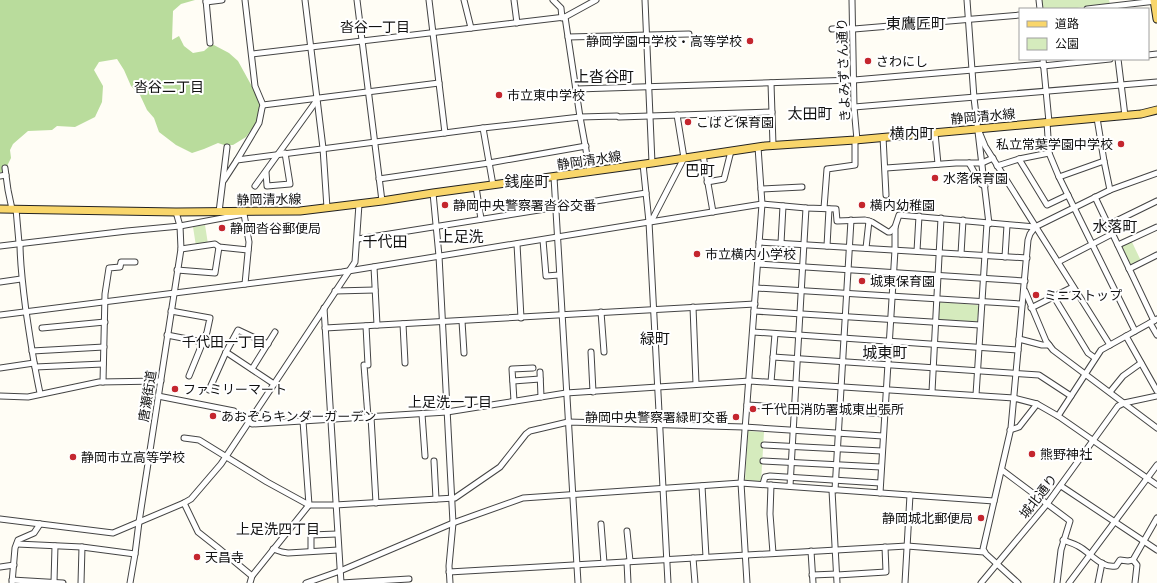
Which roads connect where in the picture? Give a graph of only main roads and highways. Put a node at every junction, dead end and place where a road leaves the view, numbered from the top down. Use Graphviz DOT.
graph roads {
  1 [pos="1155,1"];
  2 [pos="1157,19"];
  3 [pos="1157,110"];
  4 [pos="0,209"];
  1 -- 2 [label="main road"];
  3 -- 4 [label="main road, 静岡清水線"];
}
